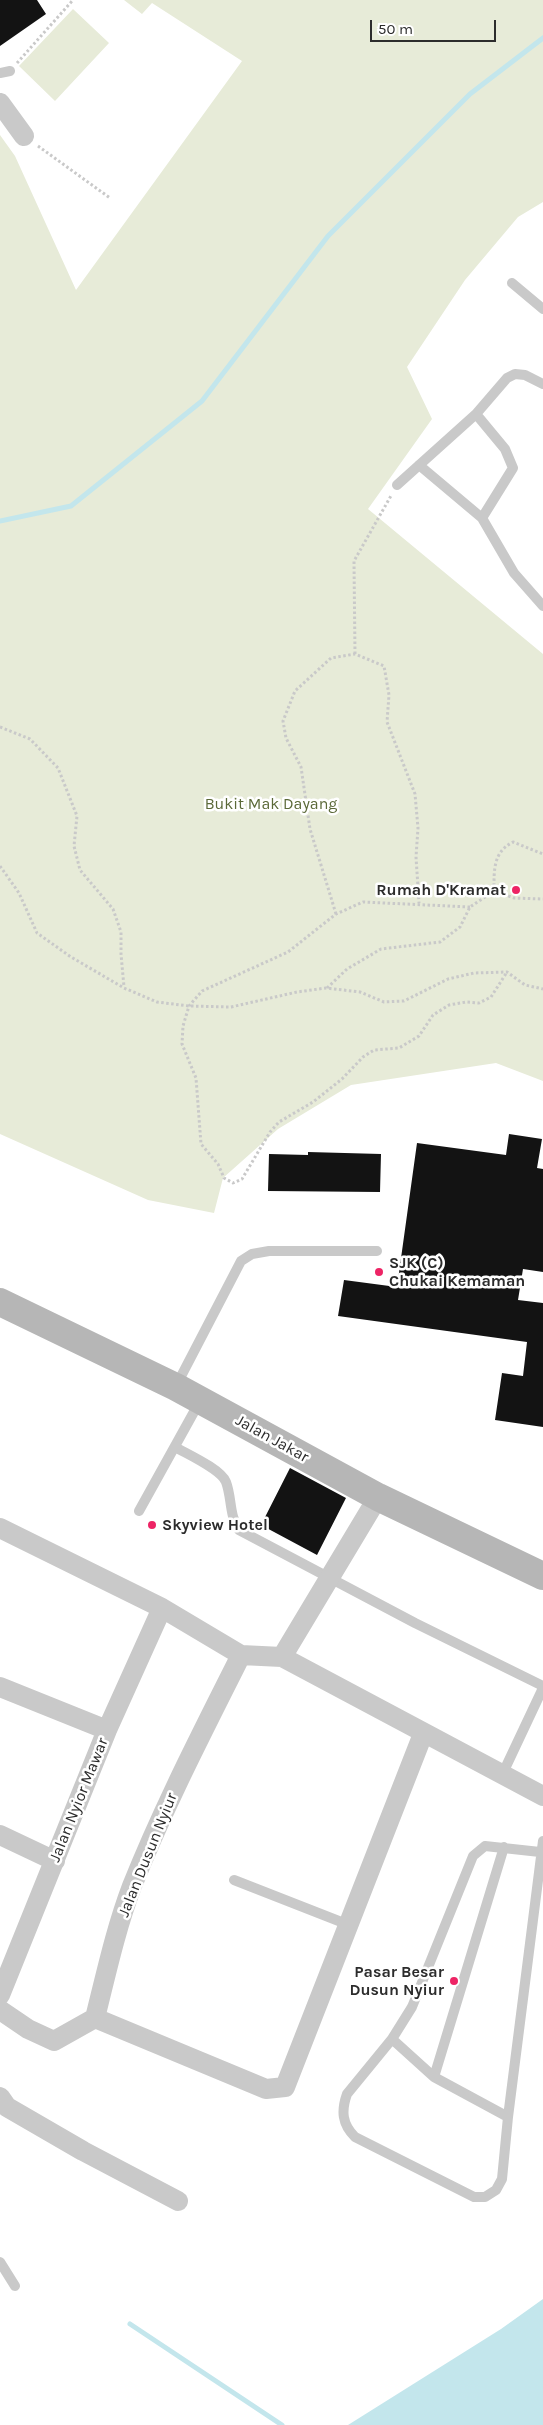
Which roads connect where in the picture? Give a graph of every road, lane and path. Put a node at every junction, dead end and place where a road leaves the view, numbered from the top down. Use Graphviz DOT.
graph roads {
  1 [pos="73,0"];
  2 [pos="5,72"];
  3 [pos="0,103"];
  4 [pos="24,136"];
  5 [pos="110,198"];
  6 [pos="512,283"];
  7 [pos="543,309"];
  8 [pos="543,384"];
  9 [pos="476,414"];
  10 [pos="419,464"];
  11 [pos="397,485"];
  12 [pos="482,518"];
  13 [pos="543,606"];
  14 [pos="355,654"];
  15 [pos="0,727"];
  16 [pos="543,854"];
  17 [pos="0,866"];
  18 [pos="494,890"];
  19 [pos="543,899"];
  20 [pos="419,903"];
  21 [pos="470,907"];
  22 [pos="336,914"];
  23 [pos="507,972"];
  24 [pos="124,988"];
  25 [pos="326,988"];
  26 [pos="543,989"];
  27 [pos="189,1006"];
  28 [pos="377,1251"];
  29 [pos="0,1302"];
  30 [pos="176,1387"];
  31 [pos="201,1400"];
  32 [pos="175,1447"];
  33 [pos="378,1497"];
  34 [pos="139,1511"];
  35 [pos="0,1528"];
  36 [pos="543,1576"];
  37 [pos="329,1579"];
  38 [pos="162,1608"];
  39 [pos="241,1655"];
  40 [pos="282,1657"];
  41 [pos="0,1687"];
  42 [pos="543,1687"];
  43 [pos="107,1730"];
  44 [pos="423,1734"];
  45 [pos="502,1775"];
  46 [pos="543,1796"];
  47 [pos="0,1835"];
  48 [pos="543,1841"];
  49 [pos="504,1848"];
  50 [pos="540,1852"];
  51 [pos="55,1861"];
  52 [pos="234,1880"];
  53 [pos="349,1925"];
  54 [pos="0,1995"];
  55 [pos="0,2010"];
  56 [pos="96,2018"];
  57 [pos="392,2039"];
  58 [pos="434,2077"];
  59 [pos="0,2097"];
  60 [pos="508,2117"];
  61 [pos="178,2201"];
  62 [pos="0,2262"];
  63 [pos="15,2286"];
  1 -- 2 [label="path"];
  3 -- 4 [label="street"];
  4 -- 5 [label="path"];
  6 -- 7 [label="lane"];
  8 -- 9 [label="lane"];
  9 -- 10 [label="lane"];
  9 -- 12 [label="lane"];
  10 -- 11 [label="lane"];
  10 -- 12 [label="lane"];
  11 -- 14 [label="path"];
  12 -- 13 [label="lane"];
  14 -- 20 [label="path"];
  14 -- 22 [label="path"];
  15 -- 24 [label="path"];
  16 -- 18 [label="path"];
  17 -- 24 [label="path"];
  18 -- 19 [label="path"];
  18 -- 21 [label="path"];
  20 -- 21 [label="path"];
  20 -- 22 [label="path"];
  21 -- 25 [label="path"];
  22 -- 27 [label="path"];
  23 -- 25 [label="path"];
  23 -- 26 [label="path"];
  23 -- 27 [label="path"];
  24 -- 27 [label="path"];
  25 -- 27 [label="path"];
  28 -- 30 [label="lane"];
  29 -- 30 [label="main road, Jalan Jakar"];
  30 -- 31 [label="main road, Jalan Jakar"];
  31 -- 32 [label="lane"];
  31 -- 33 [label="main road, Jalan Jakar"];
  32 -- 34 [label="lane"];
  32 -- 37 [label="lane"];
  33 -- 36 [label="main road, Jalan Jakar"];
  33 -- 37 [label="street"];
  35 -- 38 [label="street"];
  37 -- 40 [label="street"];
  37 -- 42 [label="lane"];
  38 -- 39 [label="street"];
  38 -- 43 [label="street, Jalan Nyior Mawar"];
  39 -- 40 [label="street"];
  39 -- 56 [label="street, Jalan Dusun Nyiur"];
  40 -- 44 [label="street"];
  41 -- 43 [label="street"];
  42 -- 45 [label="lane"];
  43 -- 51 [label="street, Jalan Nyior Mawar"];
  44 -- 45 [label="street"];
  44 -- 53 [label="street"];
  45 -- 46 [label="street"];
  47 -- 51 [label="street"];
  48 -- 50 [label="lane"];
  49 -- 50 [label="lane"];
  49 -- 57 [label="lane"];
  49 -- 58 [label="lane"];
  50 -- 60 [label="lane"];
  51 -- 54 [label="street, Jalan Nyior Mawar"];
  52 -- 53 [label="lane"];
  53 -- 56 [label="street"];
  55 -- 56 [label="street"];
  57 -- 58 [label="lane"];
  57 -- 60 [label="lane"];
  58 -- 60 [label="lane"];
  59 -- 61 [label="street"];
  62 -- 63 [label="lane"];
}
